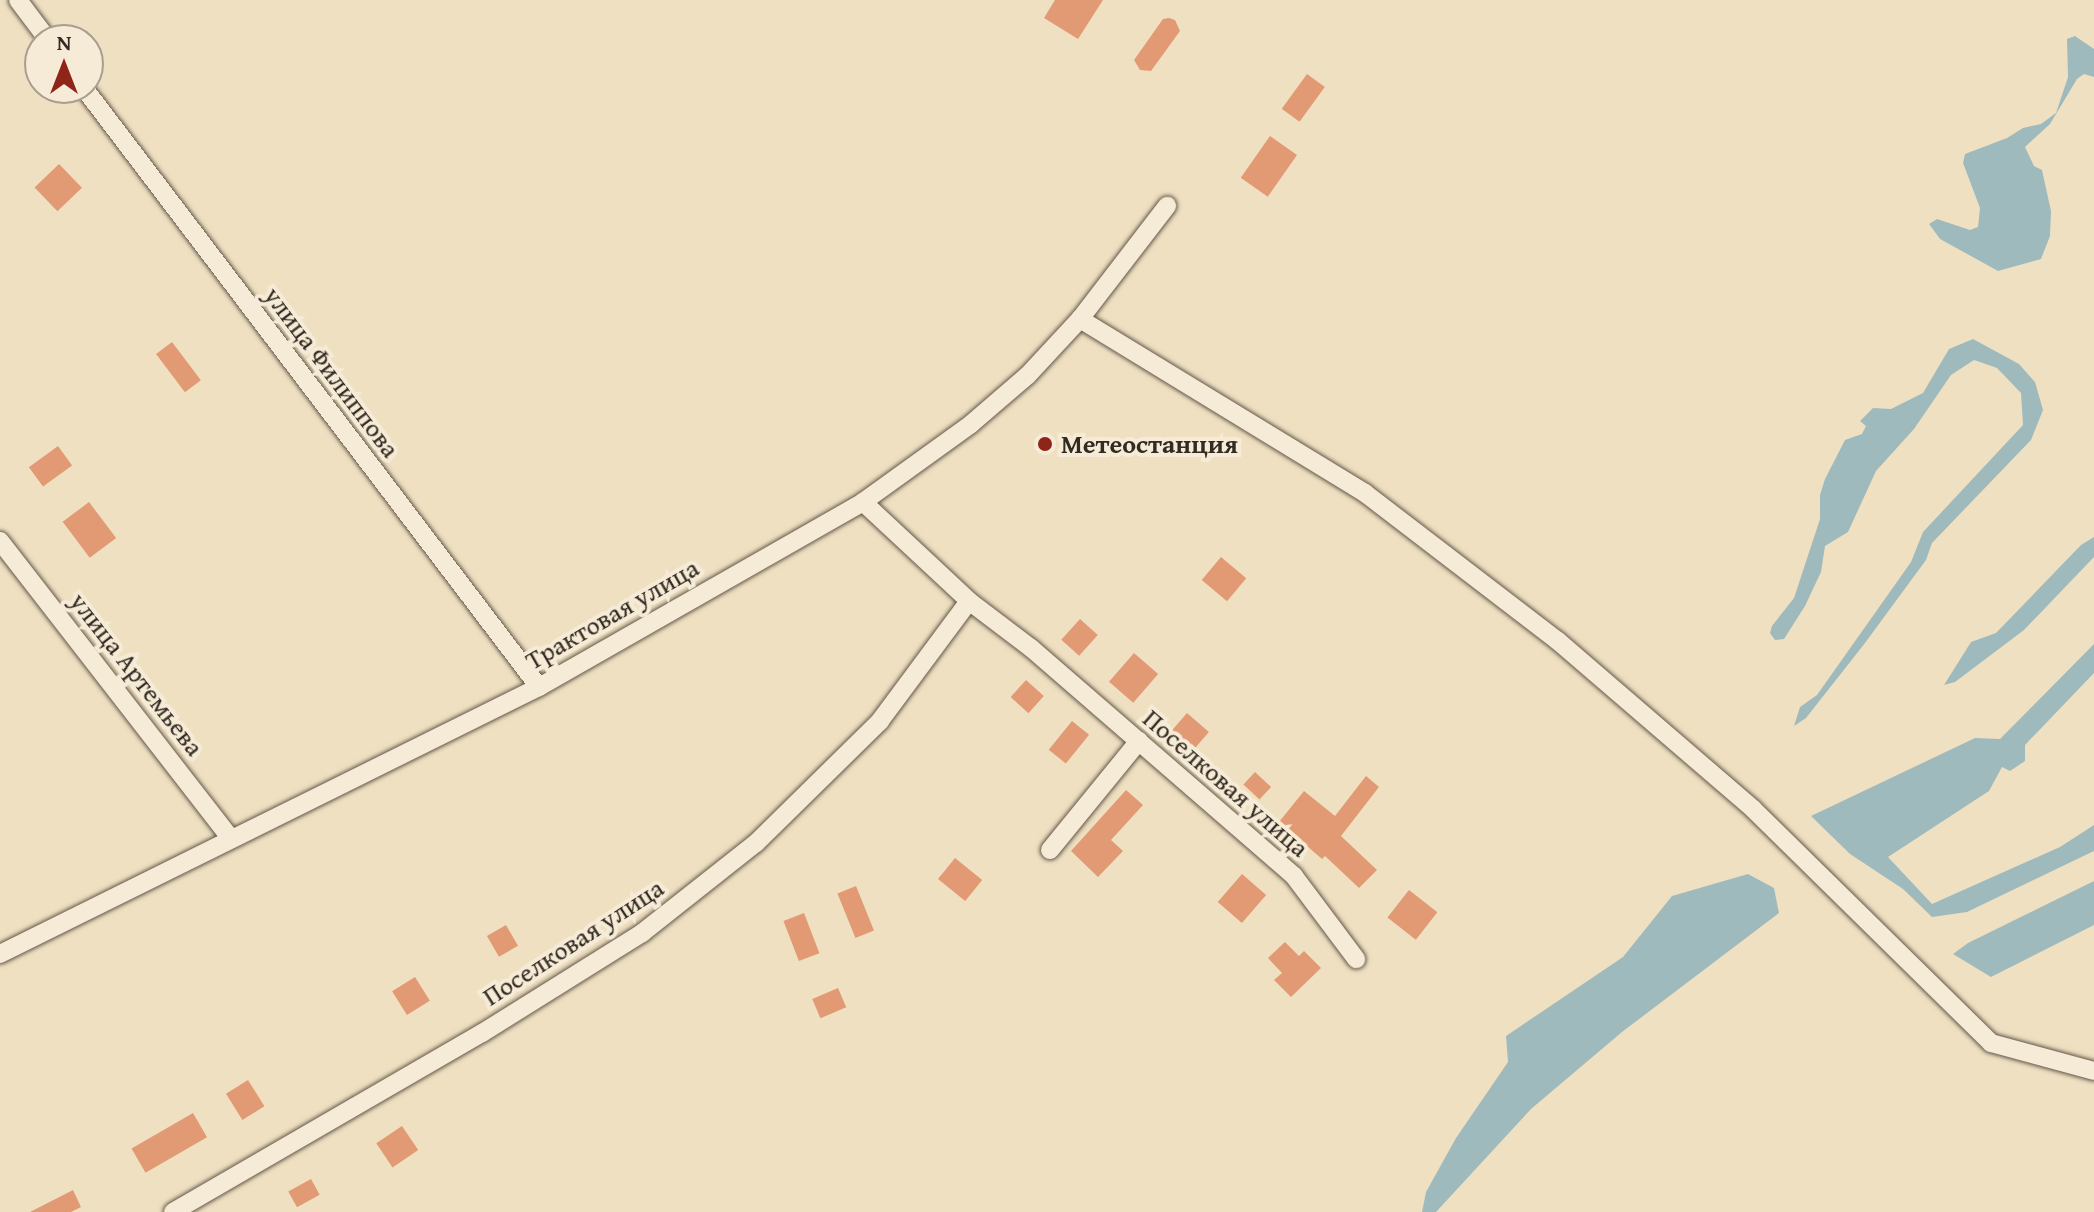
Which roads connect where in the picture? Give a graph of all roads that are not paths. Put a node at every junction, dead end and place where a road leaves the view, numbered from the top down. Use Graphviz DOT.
graph roads {
  1 [pos="18,0"];
  2 [pos="36,24"];
  3 [pos="96,104"];
  4 [pos="1167,206"];
  5 [pos="1080,319"];
  6 [pos="863,502"];
  7 [pos="0,541"];
  8 [pos="969,601"];
  9 [pos="539,687"];
  10 [pos="1139,741"];
  11 [pos="231,839"];
  12 [pos="1050,850"];
  13 [pos="0,954"];
  14 [pos="1356,959"];
  15 [pos="2094,1071"];
  16 [pos="173,1212"];
  1 -- 2 [label="street"];
  3 -- 9 [label="street, улица Филиппова"];
  4 -- 5 [label="street, Трактовая улица"];
  5 -- 6 [label="street, Трактовая улица"];
  5 -- 15 [label="street"];
  6 -- 8 [label="street, Поселковая улица"];
  6 -- 9 [label="street, Трактовая улица"];
  7 -- 11 [label="street, улица Артемьева"];
  8 -- 10 [label="street, Поселковая улица"];
  8 -- 16 [label="street, Поселковая улица"];
  9 -- 11 [label="street, Трактовая улица"];
  10 -- 12 [label="street"];
  10 -- 14 [label="street, Поселковая улица"];
  11 -- 13 [label="street, Трактовая улица"];
}
